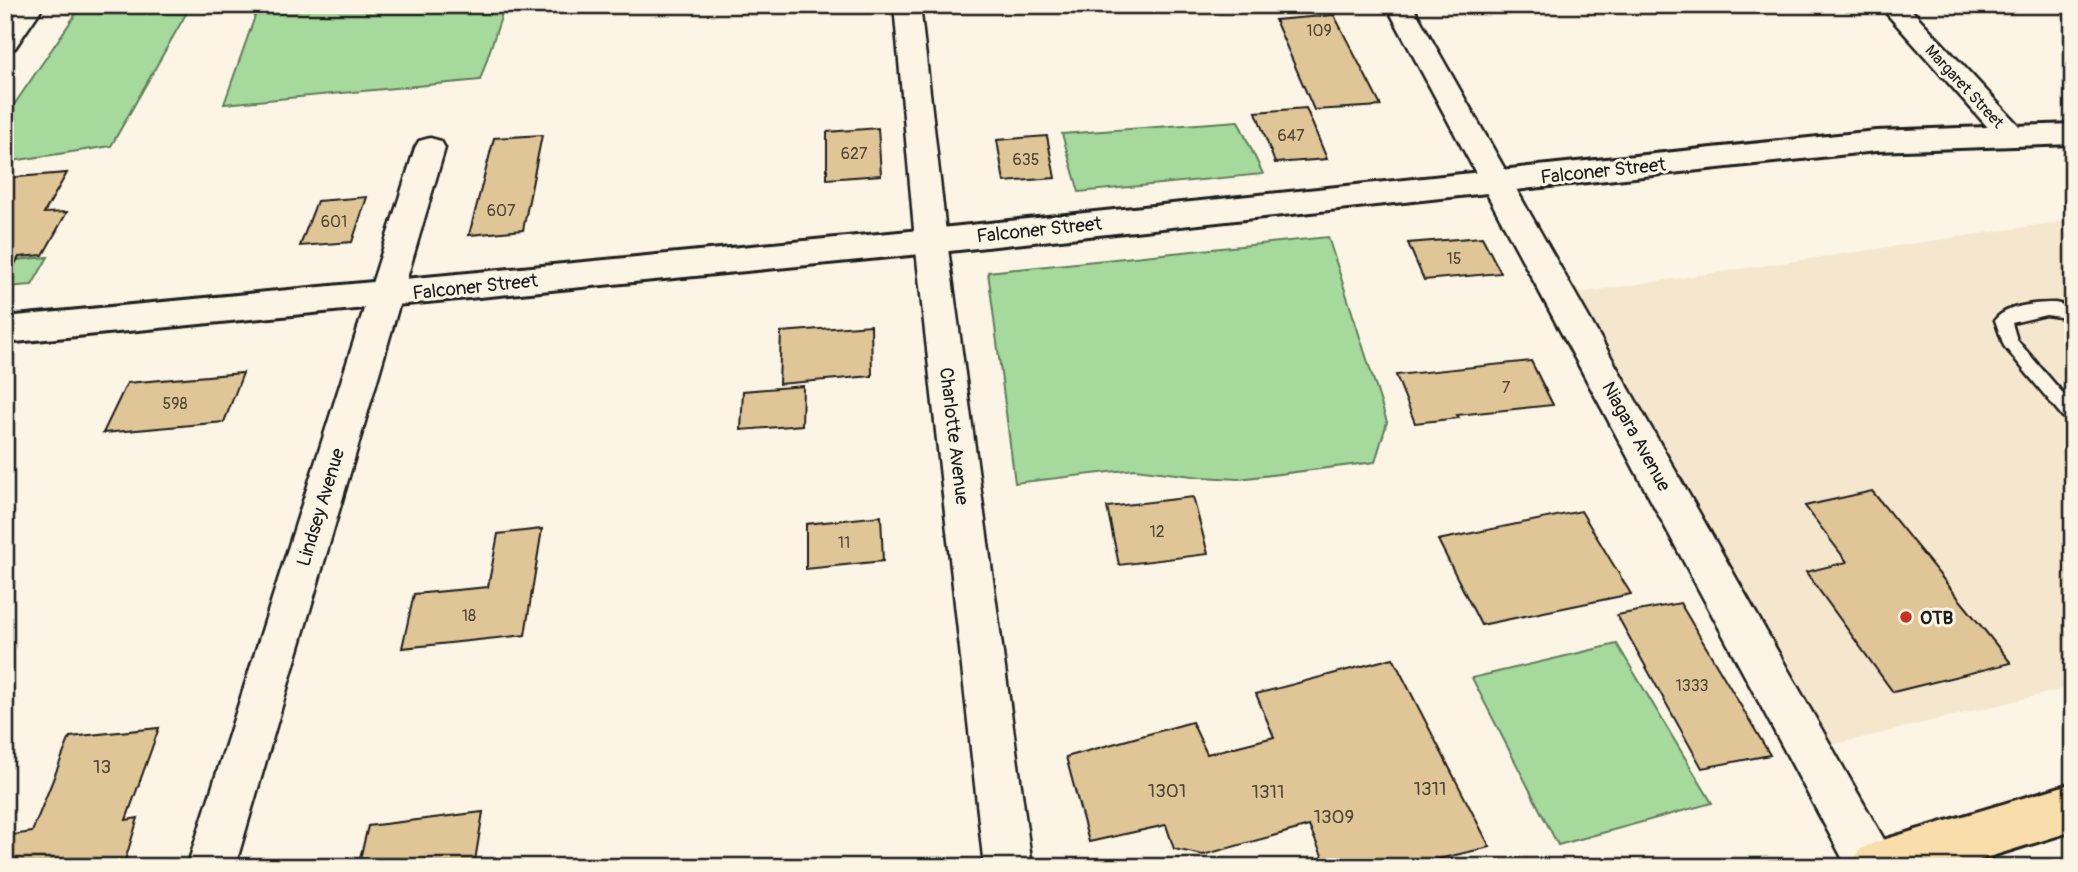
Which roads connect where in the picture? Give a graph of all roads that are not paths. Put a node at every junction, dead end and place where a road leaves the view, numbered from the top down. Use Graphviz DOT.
graph roads {
  1 [pos="31,5"];
  2 [pos="908,5"];
  3 [pos="1399,5"];
  4 [pos="1892,5"];
  5 [pos="5,42"];
  6 [pos="2073,134"];
  7 [pos="2011,135"];
  8 [pos="430,148"];
  9 [pos="1497,181"];
  10 [pos="931,241"];
  11 [pos="384,295"];
  12 [pos="2073,313"];
  13 [pos="5,330"];
  14 [pos="2073,416"];
  15 [pos="2073,807"];
  16 [pos="211,867"];
  17 [pos="1008,867"];
  18 [pos="1875,867"];
  1 -- 5 [label="street"];
  2 -- 10 [label="street, Charlotte Avenue"];
  3 -- 9 [label="street, Niagara Avenue"];
  4 -- 7 [label="street, Margaret Street"];
  6 -- 7 [label="street, Falconer Street"];
  7 -- 9 [label="street, Falconer Street"];
  8 -- 11 [label="street, Lindsey Avenue"];
  9 -- 10 [label="street, Falconer Street"];
  9 -- 18 [label="street, Niagara Avenue"];
  10 -- 11 [label="street, Falconer Street"];
  10 -- 17 [label="street, Charlotte Avenue"];
  11 -- 13 [label="street, Falconer Street"];
  11 -- 16 [label="street, Lindsey Avenue"];
  12 -- 14 [label="lane"];
  15 -- 18 [label="main road"];
}
